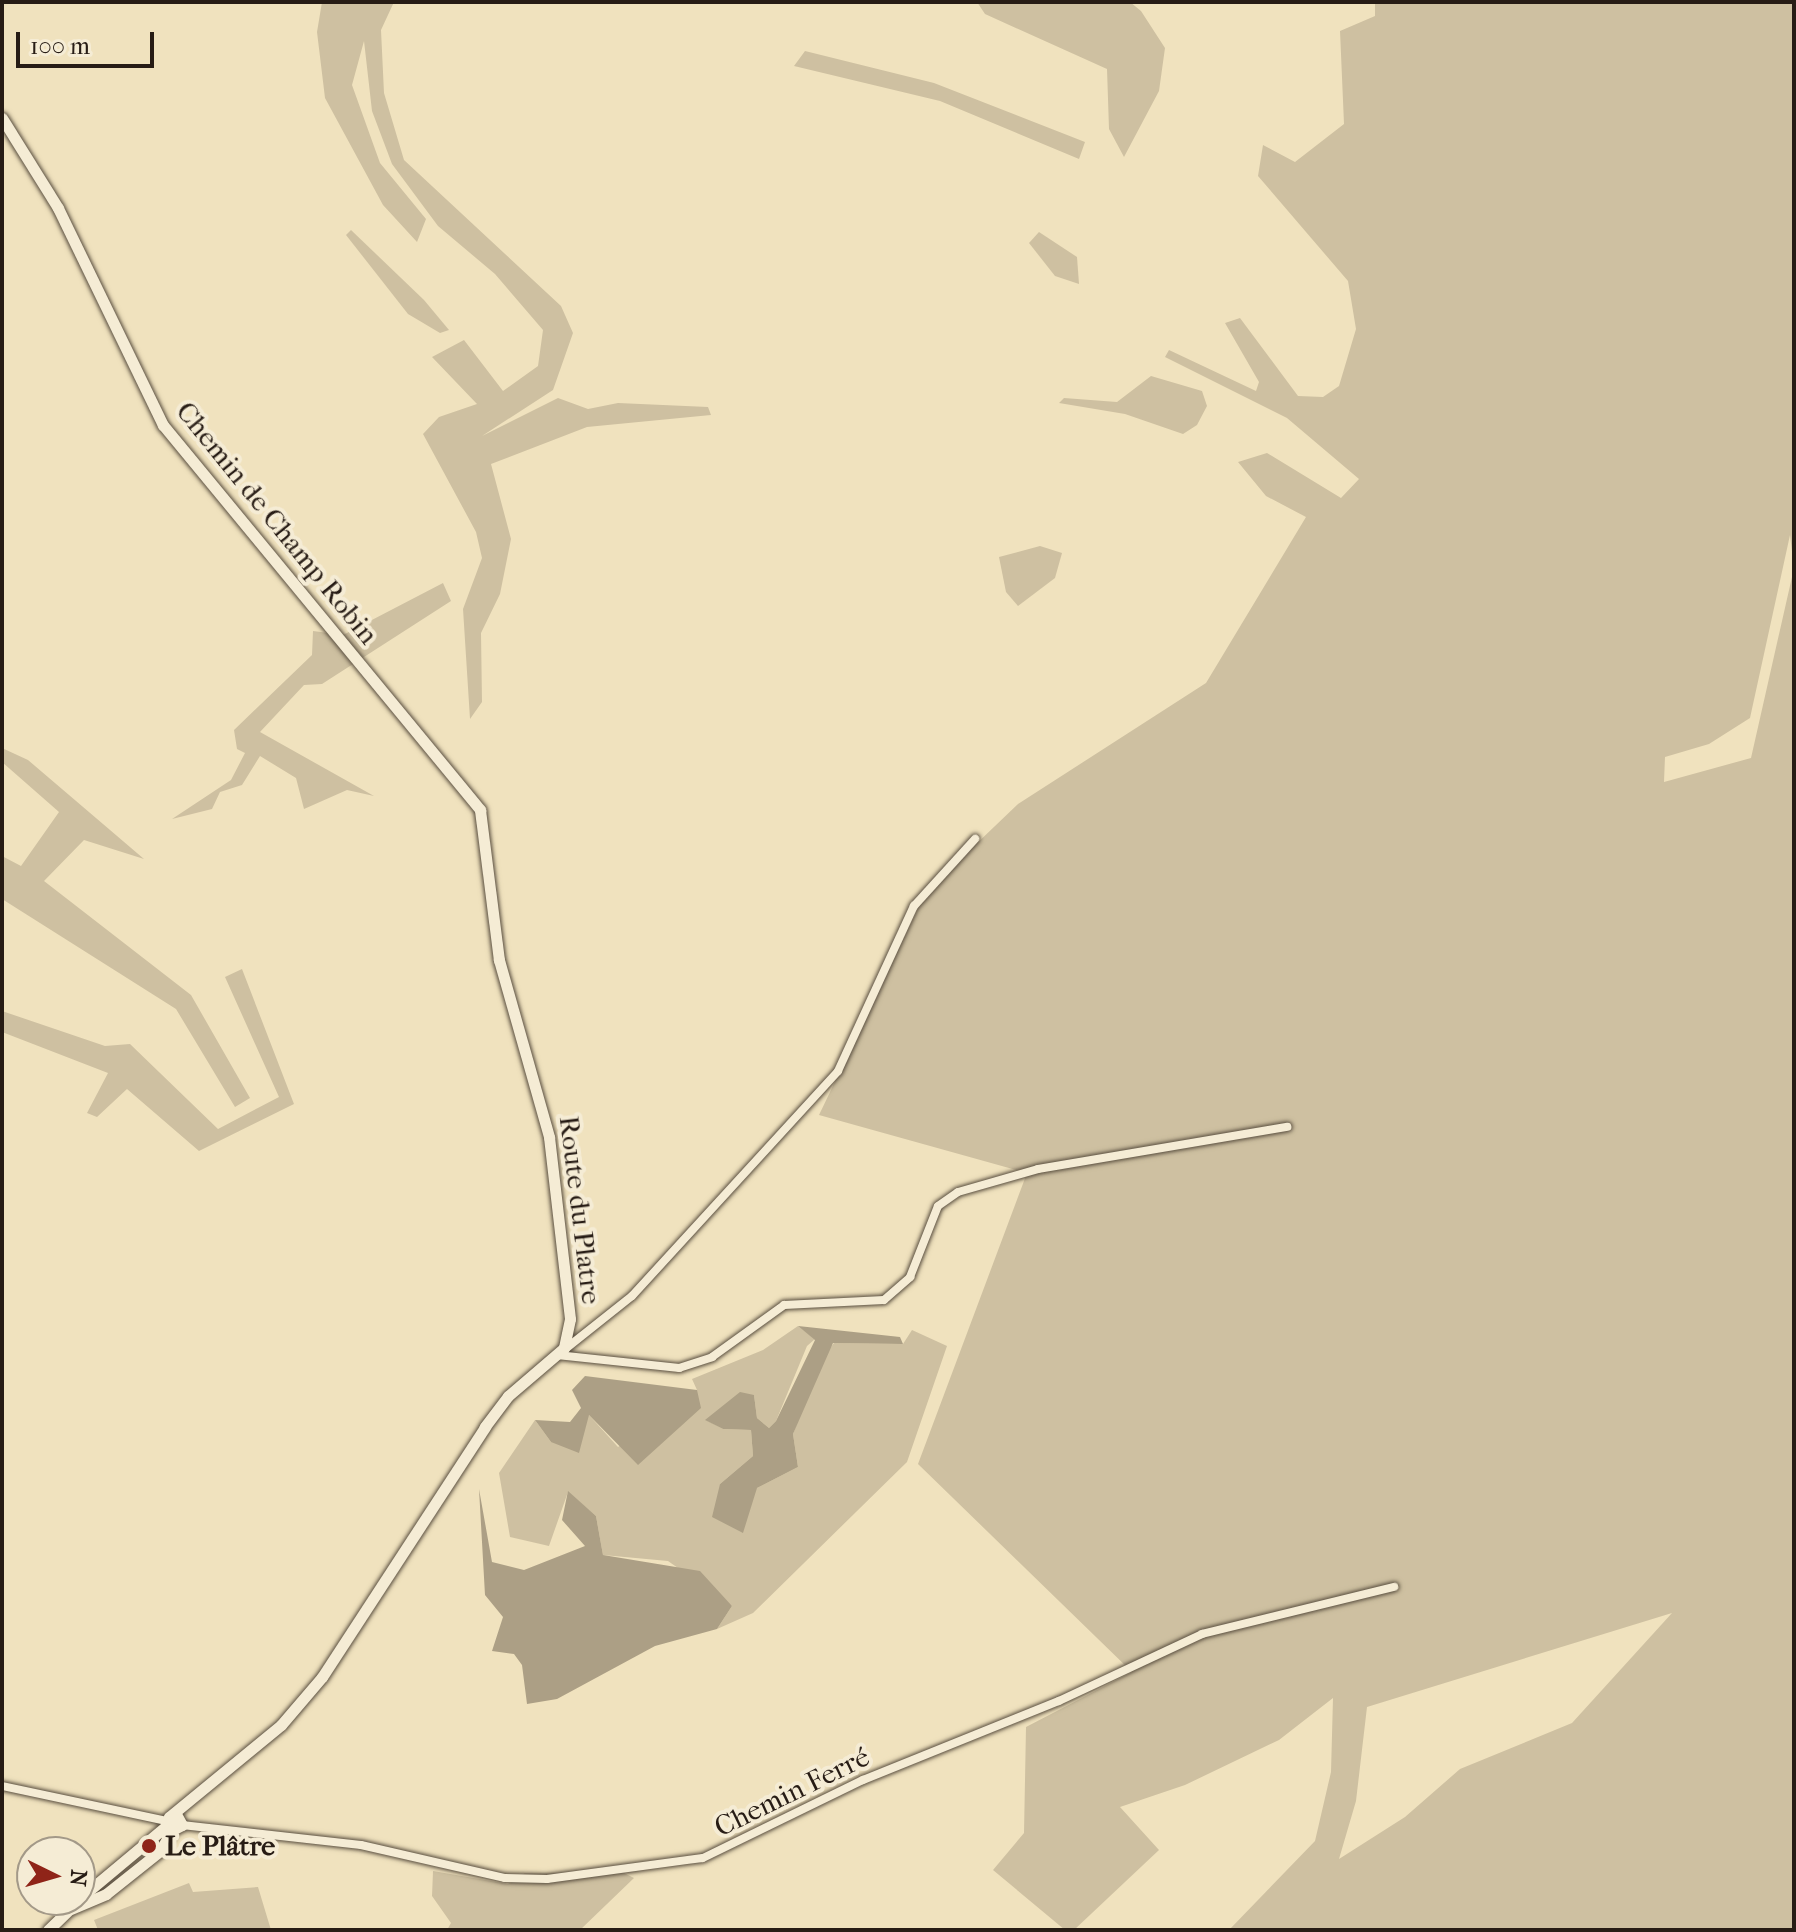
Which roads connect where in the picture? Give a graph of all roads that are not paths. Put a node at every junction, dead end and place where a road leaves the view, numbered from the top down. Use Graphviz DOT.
graph roads {
  1 [pos="2,118"];
  2 [pos="975,839"];
  3 [pos="487,859"];
  4 [pos="1287,1127"];
  5 [pos="561,1352"];
  6 [pos="1394,1587"];
  7 [pos="2,1786"];
  8 [pos="173,1824"];
  9 [pos="96,1894"];
  1 -- 3 [label="street, Chemin de Champ Robin"];
  2 -- 5 [label="street"];
  3 -- 5 [label="street, Route du Platre"];
  4 -- 5 [label="street"];
  5 -- 8 [label="street"];
  6 -- 8 [label="street, Chemin Ferré"];
  7 -- 8 [label="street, Chemin Ferré"];
  8 -- 9 [label="street"];
}
